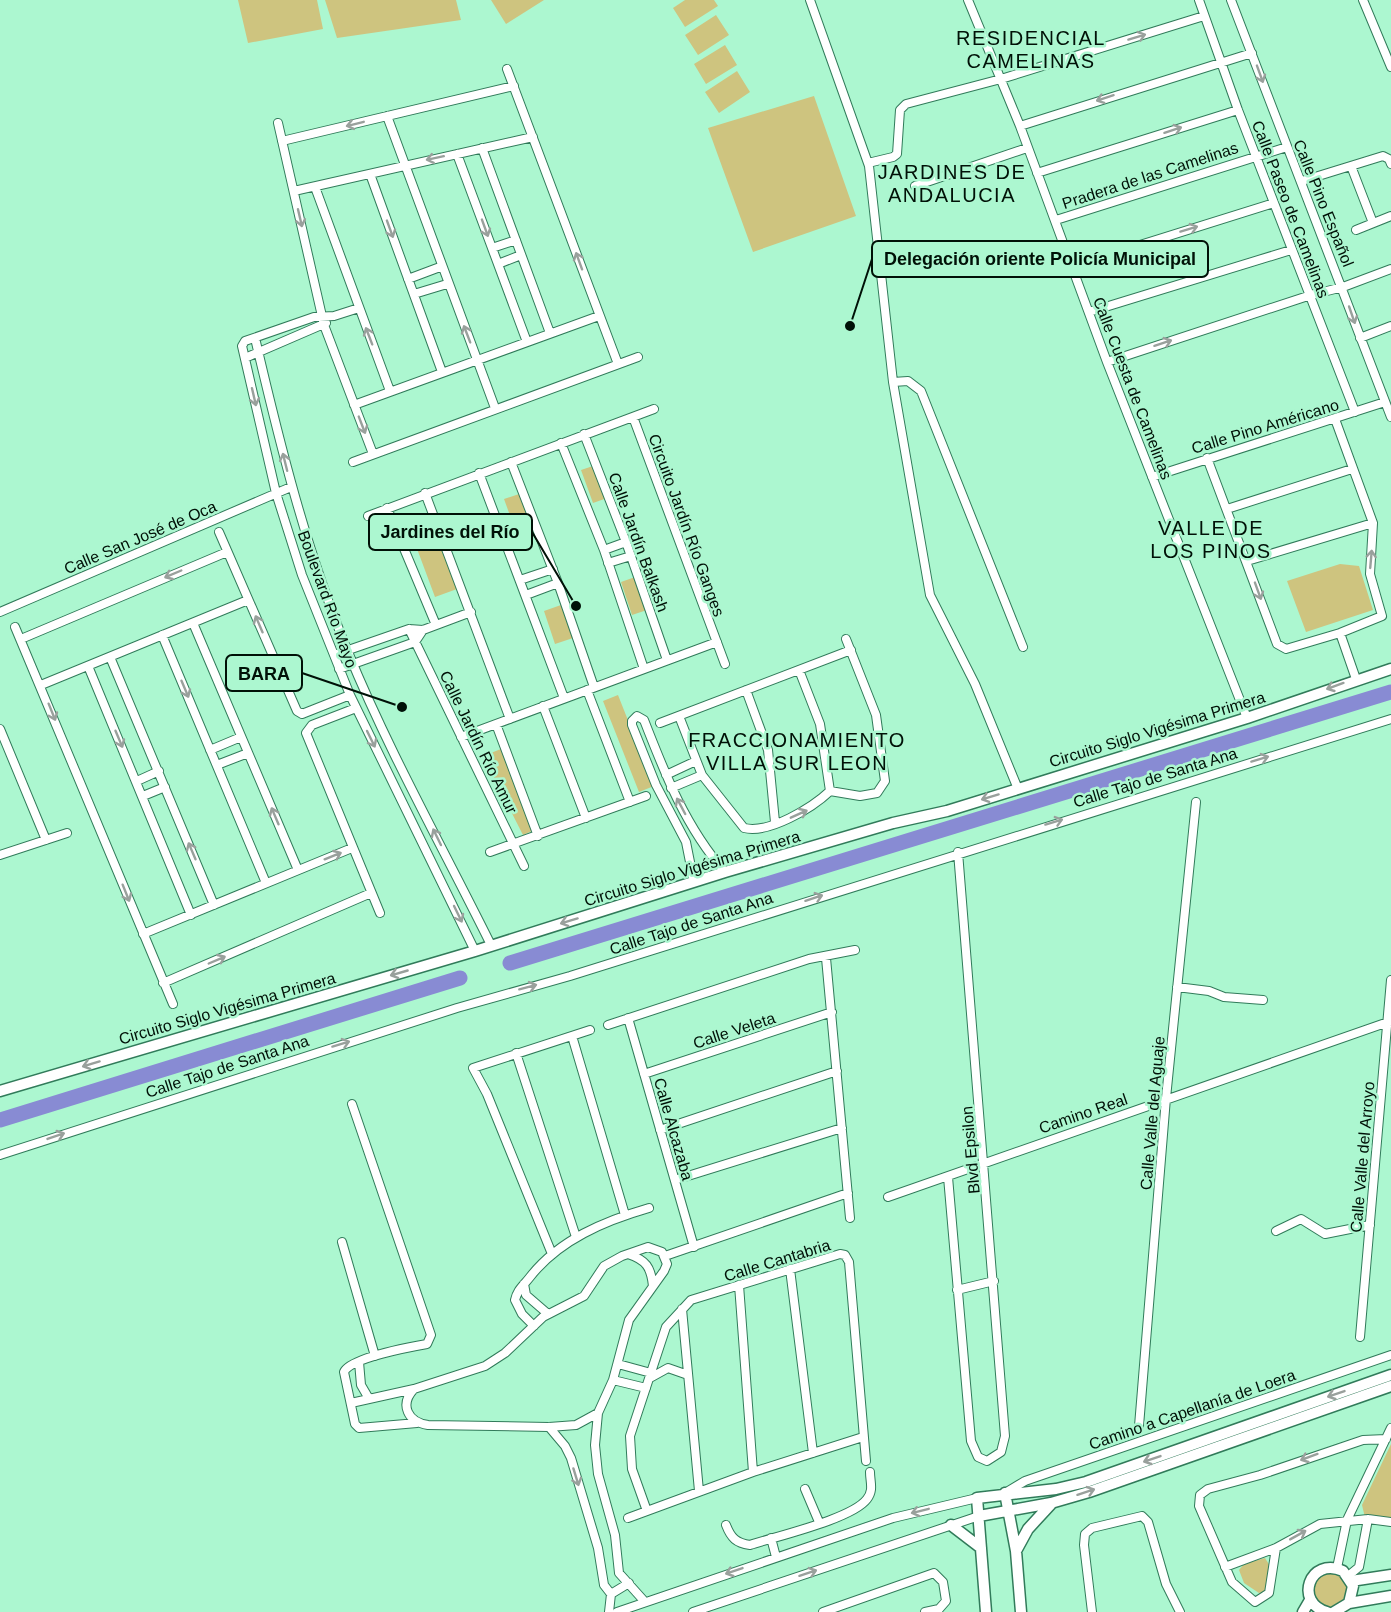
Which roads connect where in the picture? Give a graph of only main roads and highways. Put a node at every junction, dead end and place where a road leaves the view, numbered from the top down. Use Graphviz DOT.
graph roads {
  1 [pos="1391,669"];
  2 [pos="0,1091"];
  3 [pos="1391,1375"];
  4 [pos="1391,1386"];
  5 [pos="1005,1493"];
  6 [pos="1052,1503"];
  7 [pos="1009,1511"];
  8 [pos="979,1516"];
  9 [pos="951,1526"];
  10 [pos="981,1548"];
  11 [pos="1016,1551"];
  12 [pos="1391,1575"];
  13 [pos="1350,1578"];
  14 [pos="1391,1596"];
  15 [pos="1311,1600"];
  16 [pos="1349,1603"];
  17 [pos="987,1612"];
  18 [pos="1021,1612"];
  19 [pos="1303,1612"];
  20 [pos="1327,1612"];
  21 [pos="1336,1612"];
  1 -- 2 [label="main road, Circuito Siglo Vigésima Primera, one-way"];
  3 -- 5 [label="main road, one-way"];
  6 -- 4 [label="main road, one-way"];
  5 -- 7 [label="main road"];
  5 -- 8 [label="main road"];
  6 -- 7 [label="main road"];
  6 -- 11 [label="main road"];
  7 -- 8 [label="main road"];
  7 -- 11 [label="main road"];
  8 -- 10 [label="main road"];
  9 -- 10 [label="main road"];
  10 -- 17 [label="main road"];
  11 -- 18 [label="main road"];
  12 -- 13 [label="main road"];
  13 -- 15 [label="main road"];
  13 -- 16 [label="main road"];
  14 -- 16 [label="main road"];
  15 -- 19 [label="main road"];
  15 -- 20 [label="main road"];
  16 -- 21 [label="main road"];
}
